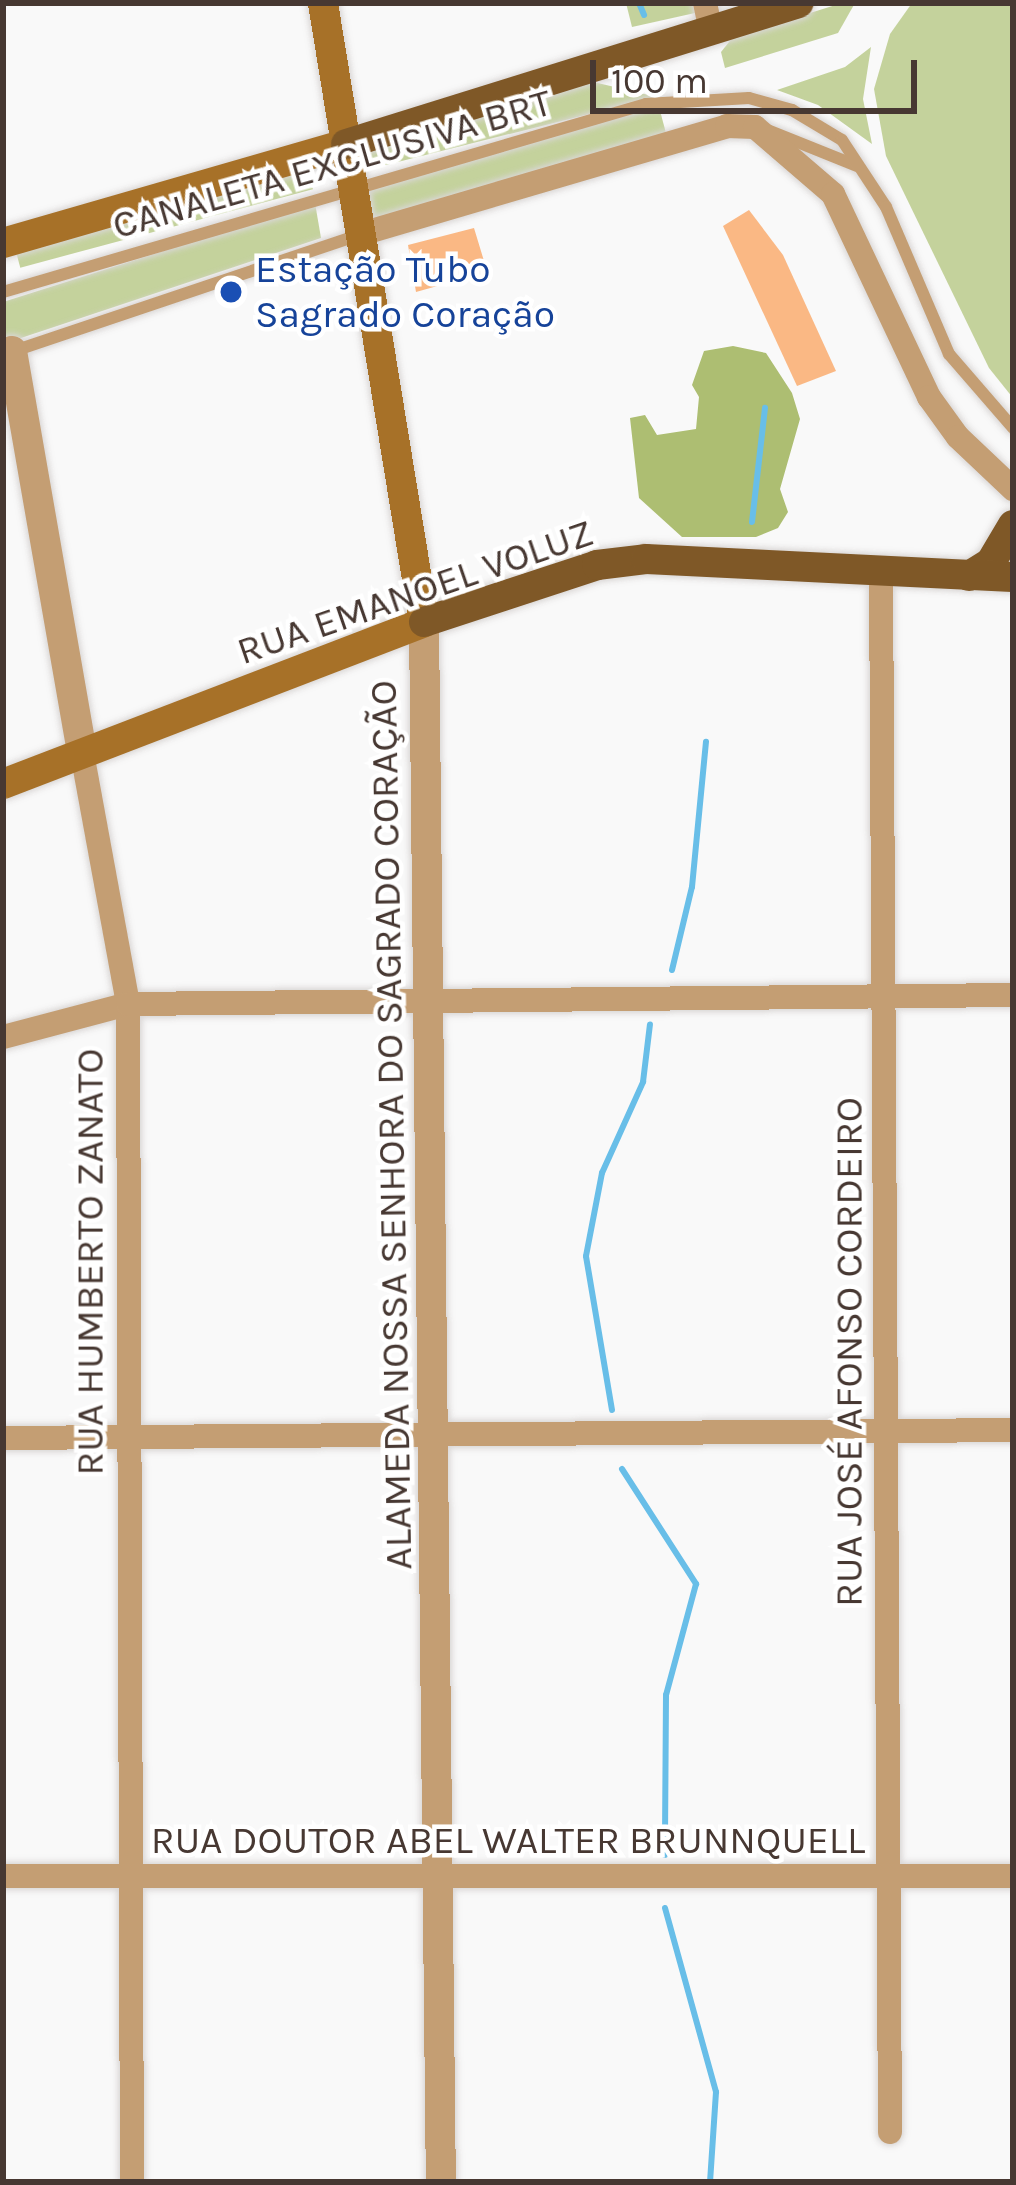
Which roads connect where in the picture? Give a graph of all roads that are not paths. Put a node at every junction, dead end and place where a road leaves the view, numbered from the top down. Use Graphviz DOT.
graph roads {
  1 [pos="323,3"];
  2 [pos="799,3"];
  3 [pos="708,17"];
  4 [pos="755,127"];
  5 [pos="346,143"];
  6 [pos="868,173"];
  7 [pos="353,185"];
  8 [pos="361,234"];
  9 [pos="3,243"];
  10 [pos="3,292"];
  11 [pos="8,353"];
  12 [pos="1013,428"];
  13 [pos="1013,490"];
  14 [pos="1013,525"];
  15 [pos="881,572"];
  16 [pos="969,576"];
  17 [pos="1013,577"];
  18 [pos="424,622"];
  19 [pos="82,753"];
  20 [pos="3,784"];
  21 [pos="1013,995"];
  22 [pos="884,997"];
  23 [pos="428,1001"];
  24 [pos="128,1004"];
  25 [pos="3,1037"];
  26 [pos="1013,1430"];
  27 [pos="886,1431"];
  28 [pos="433,1434"];
  29 [pos="130,1437"];
  30 [pos="3,1438"];
  31 [pos="3,1876"];
  32 [pos="131,1876"];
  33 [pos="438,1876"];
  34 [pos="889,1876"];
  35 [pos="1013,1876"];
  36 [pos="890,2132"];
  37 [pos="132,2182"];
  38 [pos="441,2182"];
  1 -- 5 [label="main road, ALAMEDA NOSSA SENHORA DO SAGRADO CORAÇÃO"];
  2 -- 3 [label="main road"];
  3 -- 5 [label="main road"];
  4 -- 6 [label="lane"];
  4 -- 8 [label="street"];
  4 -- 13 [label="street"];
  5 -- 7 [label="main road, ALAMEDA NOSSA SENHORA DO SAGRADO CORAÇÃO"];
  5 -- 9 [label="main road"];
  6 -- 7 [label="lane, CANALETA EXCLUSIVA BRT"];
  6 -- 12 [label="lane, CANALETA EXCLUSIVA BRT"];
  7 -- 8 [label="main road, ALAMEDA NOSSA SENHORA DO SAGRADO CORAÇÃO"];
  7 -- 10 [label="lane, CANALETA EXCLUSIVA BRT"];
  8 -- 11 [label="lane, CANALETA EXCLUSIVA BRT"];
  8 -- 18 [label="main road, ALAMEDA NOSSA SENHORA DO SAGRADO CORAÇÃO"];
  11 -- 19 [label="street, RUA HUMBERTO ZANATO"];
  14 -- 16 [label="main road"];
  15 -- 16 [label="main road, RUA EMANOEL VOLUZ"];
  15 -- 18 [label="main road, RUA EMANOEL VOLUZ"];
  15 -- 22 [label="street, RUA JOSÉ AFONSO CORDEIRO"];
  16 -- 17 [label="main road, RUA EMANOEL VOLUZ"];
  18 -- 19 [label="main road, RUA EMANOEL VOLUZ"];
  18 -- 23 [label="street, ALAMEDA NOSSA SENHORA DO SAGRADO CORAÇÃO"];
  19 -- 20 [label="main road, RUA EMANOEL VOLUZ"];
  19 -- 24 [label="street, RUA HUMBERTO ZANATO"];
  21 -- 22 [label="street"];
  22 -- 23 [label="street"];
  22 -- 27 [label="street, RUA JOSÉ AFONSO CORDEIRO"];
  23 -- 24 [label="street"];
  23 -- 28 [label="street, ALAMEDA NOSSA SENHORA DO SAGRADO CORAÇÃO"];
  24 -- 25 [label="street"];
  24 -- 29 [label="street, RUA HUMBERTO ZANATO"];
  26 -- 27 [label="street"];
  27 -- 28 [label="street"];
  27 -- 34 [label="street, RUA JOSÉ AFONSO CORDEIRO"];
  28 -- 29 [label="street"];
  28 -- 33 [label="street, ALAMEDA NOSSA SENHORA DO SAGRADO CORAÇÃO"];
  29 -- 30 [label="street"];
  29 -- 32 [label="street, RUA HUMBERTO ZANATO"];
  31 -- 32 [label="street, RUA DOUTOR ABEL WALTER BRUNNQUELL"];
  32 -- 33 [label="street, RUA DOUTOR ABEL WALTER BRUNNQUELL"];
  32 -- 37 [label="street, RUA HUMBERTO ZANATO"];
  33 -- 34 [label="street, RUA DOUTOR ABEL WALTER BRUNNQUELL"];
  33 -- 38 [label="street, ALAMEDA NOSSA SENHORA DO SAGRADO CORAÇÃO"];
  34 -- 35 [label="street, RUA DOUTOR ABEL WALTER BRUNNQUELL"];
  34 -- 36 [label="street, RUA JOSÉ AFONSO CORDEIRO"];
}
